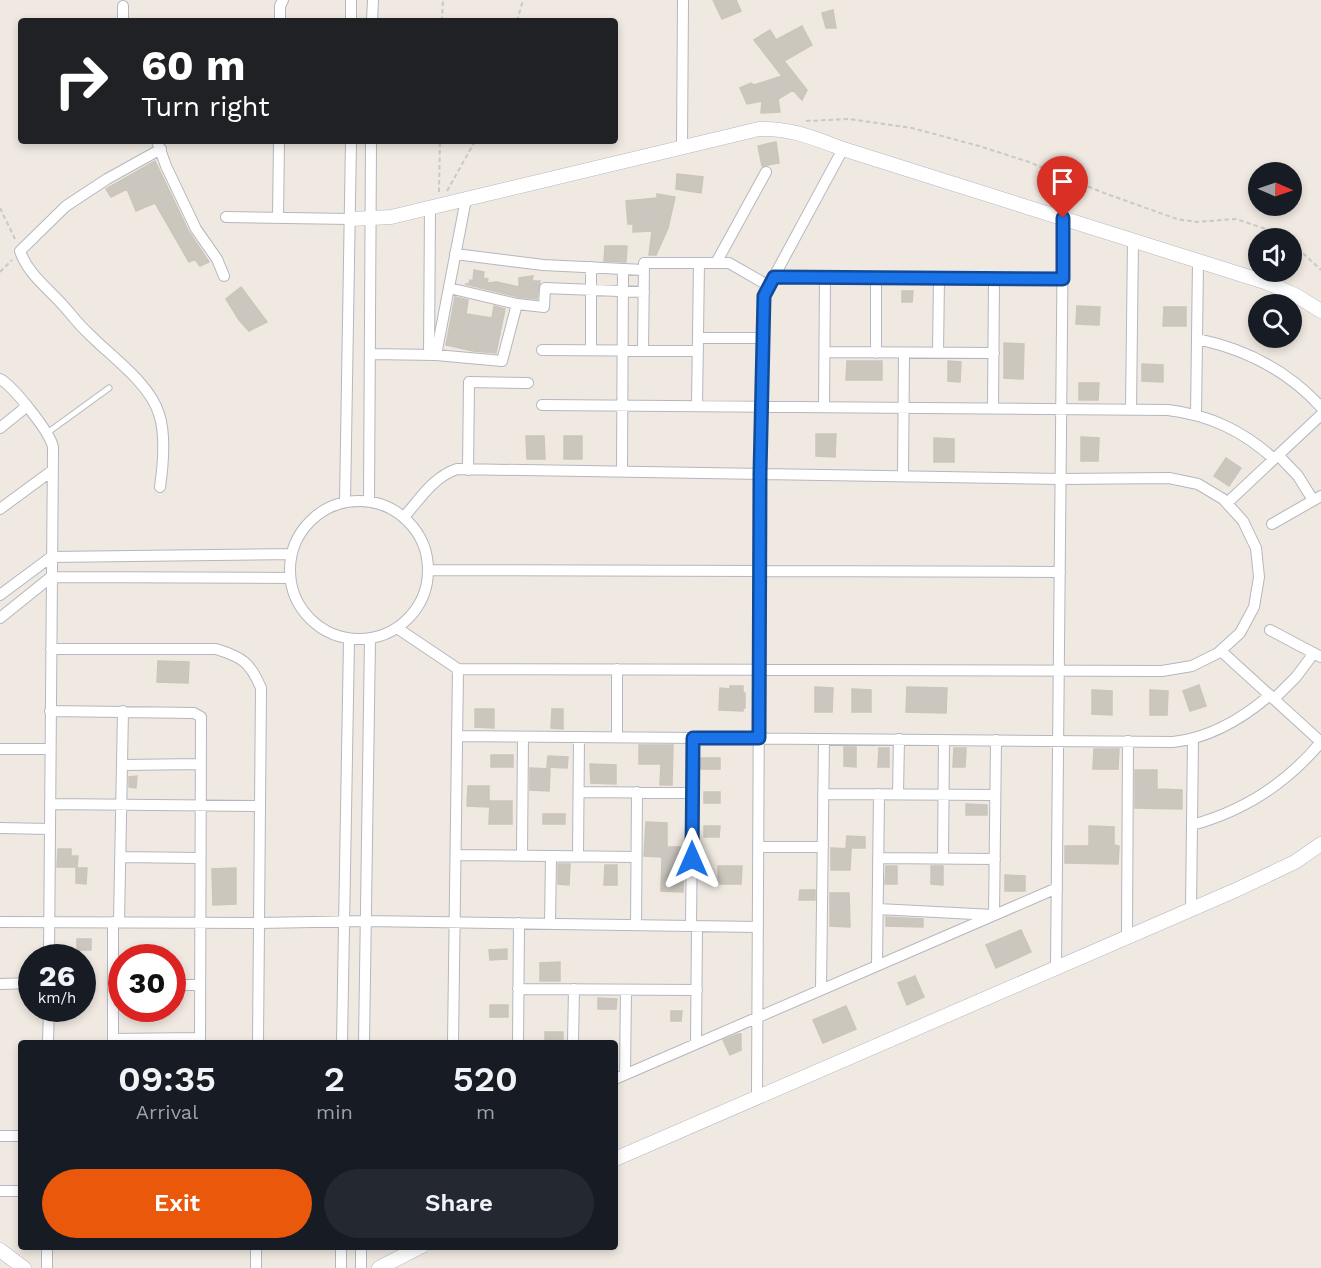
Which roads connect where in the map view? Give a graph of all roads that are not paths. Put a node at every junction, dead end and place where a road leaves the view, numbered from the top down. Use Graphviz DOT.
graph roads {
  1 [pos="283,0"];
  2 [pos="351,0"];
  3 [pos="373,0"];
  4 [pos="683,0"];
  5 [pos="123,6"];
  6 [pos="123,18"];
  7 [pos="280,18"];
  8 [pos="351,18"];
  9 [pos="372,18"];
  10 [pos="279,144"];
  11 [pos="351,144"];
  12 [pos="371,144"];
  13 [pos="159,145"];
  14 [pos="681,147"];
  15 [pos="843,149"];
  16 [pos="766,172"];
  17 [pos="466,199"];
  18 [pos="435,207"];
  19 [pos="226,217"];
  20 [pos="278,218"];
  21 [pos="1063,218"];
  22 [pos="351,219"];
  23 [pos="370,219"];
  24 [pos="1133,240"];
  25 [pos="455,254"];
  26 [pos="1198,261"];
  27 [pos="699,263"];
  28 [pos="716,263"];
  29 [pos="591,267"];
  30 [pos="623,269"];
  31 [pos="644,270"];
  32 [pos="224,276"];
  33 [pos="825,278"];
  34 [pos="876,278"];
  35 [pos="939,278"];
  36 [pos="994,279"];
  37 [pos="1063,279"];
  38 [pos="772,281"];
  39 [pos="449,288"];
  40 [pos="591,290"];
  41 [pos="623,291"];
  42 [pos="644,292"];
  43 [pos="517,304"];
  44 [pos="1321,311"];
  45 [pos="698,338"];
  46 [pos="763,338"];
  47 [pos="1197,339"];
  48 [pos="543,350"];
  49 [pos="591,350"];
  50 [pos="623,350"];
  51 [pos="643,351"];
  52 [pos="698,351"];
  53 [pos="825,352"];
  54 [pos="876,353"];
  55 [pos="904,353"];
  56 [pos="939,353"];
  57 [pos="369,354"];
  58 [pos="994,354"];
  59 [pos="433,355"];
  60 [pos="0,380"];
  61 [pos="528,383"];
  62 [pos="109,388"];
  63 [pos="542,405"];
  64 [pos="622,405"];
  65 [pos="697,406"];
  66 [pos="762,406"];
  67 [pos="26,407"];
  68 [pos="824,407"];
  69 [pos="1321,407"];
  70 [pos="903,408"];
  71 [pos="993,408"];
  72 [pos="1061,409"];
  73 [pos="1131,410"];
  74 [pos="1196,415"];
  75 [pos="1321,415"];
  76 [pos="0,428"];
  77 [pos="47,432"];
  78 [pos="1276,457"];
  79 [pos="53,470"];
  80 [pos="468,470"];
  81 [pos="622,471"];
  82 [pos="760,473"];
  83 [pos="903,476"];
  84 [pos="1061,479"];
  85 [pos="160,487"];
  86 [pos="1317,498"];
  87 [pos="369,501"];
  88 [pos="345,502"];
  89 [pos="1227,502"];
  90 [pos="0,509"];
  91 [pos="404,517"];
  92 [pos="1272,524"];
  93 [pos="291,554"];
  94 [pos="51,557"];
  95 [pos="428,570"];
  96 [pos="759,571"];
  97 [pos="1060,572"];
  98 [pos="51,577"];
  99 [pos="290,578"];
  100 [pos="0,595"];
  101 [pos="0,618"];
  102 [pos="398,628"];
  103 [pos="1270,630"];
  104 [pos="370,639"];
  105 [pos="350,640"];
  106 [pos="51,649"];
  107 [pos="1221,651"];
  108 [pos="1317,655"];
  109 [pos="458,669"];
  110 [pos="617,669"];
  111 [pos="759,669"];
  112 [pos="1059,671"];
  113 [pos="1272,697"];
  114 [pos="50,711"];
  115 [pos="123,711"];
  116 [pos="457,736"];
  117 [pos="523,737"];
  118 [pos="579,737"];
  119 [pos="617,737"];
  120 [pos="693,738"];
  121 [pos="759,738"];
  122 [pos="1193,738"];
  123 [pos="824,739"];
  124 [pos="899,740"];
  125 [pos="944,740"];
  126 [pos="996,740"];
  127 [pos="1058,741"];
  128 [pos="1128,741"];
  129 [pos="1321,742"];
  130 [pos="0,749"];
  131 [pos="50,750"];
  132 [pos="200,764"];
  133 [pos="122,765"];
  134 [pos="579,792"];
  135 [pos="637,792"];
  136 [pos="693,793"];
  137 [pos="823,794"];
  138 [pos="879,794"];
  139 [pos="898,794"];
  140 [pos="944,795"];
  141 [pos="995,795"];
  142 [pos="50,804"];
  143 [pos="121,805"];
  144 [pos="200,805"];
  145 [pos="260,807"];
  146 [pos="1192,825"];
  147 [pos="0,828"];
  148 [pos="50,829"];
  149 [pos="1321,844"];
  150 [pos="758,847"];
  151 [pos="823,848"];
  152 [pos="456,855"];
  153 [pos="522,856"];
  154 [pos="551,856"];
  155 [pos="578,856"];
  156 [pos="636,856"];
  157 [pos="120,857"];
  158 [pos="199,858"];
  159 [pos="878,858"];
  160 [pos="943,859"];
  161 [pos="995,859"];
  162 [pos="1057,888"];
  163 [pos="878,909"];
  164 [pos="1191,909"];
  165 [pos="994,915"];
  166 [pos="366,921"];
  167 [pos="0,922"];
  168 [pos="49,922"];
  169 [pos="116,922"];
  170 [pos="343,922"];
  171 [pos="455,922"];
  172 [pos="199,923"];
  173 [pos="259,923"];
  174 [pos="519,923"];
  175 [pos="550,924"];
  176 [pos="636,925"];
  177 [pos="694,926"];
  178 [pos="758,927"];
  179 [pos="1126,937"];
  180 [pos="49,944"];
  181 [pos="117,944"];
  182 [pos="877,965"];
  183 [pos="1056,967"];
  184 [pos="18,983"];
  185 [pos="0,984"];
  186 [pos="186,985"];
  187 [pos="199,985"];
  188 [pos="518,989"];
  189 [pos="574,989"];
  190 [pos="821,989"];
  191 [pos="626,990"];
  192 [pos="697,990"];
  193 [pos="758,1017"];
  194 [pos="49,1022"];
  195 [pos="115,1022"];
  196 [pos="48,1040"];
  197 [pos="113,1040"];
  198 [pos="200,1040"];
  199 [pos="258,1040"];
  200 [pos="342,1040"];
  201 [pos="364,1040"];
  202 [pos="453,1040"];
  203 [pos="518,1040"];
  204 [pos="573,1040"];
  205 [pos="696,1044"];
  206 [pos="620,1077"];
  207 [pos="757,1095"];
  208 [pos="0,1136"];
  209 [pos="18,1136"];
  210 [pos="618,1158"];
  211 [pos="0,1191"];
  212 [pos="18,1191"];
  213 [pos="0,1250"];
  214 [pos="47,1250"];
  215 [pos="256,1250"];
  216 [pos="341,1250"];
  217 [pos="361,1250"];
  218 [pos="414,1250"];
  219 [pos="24,1268"];
  220 [pos="47,1268"];
  221 [pos="256,1268"];
  222 [pos="341,1268"];
  223 [pos="361,1268"];
  224 [pos="379,1268"];
  1 -- 7 [label="street"];
  2 -- 8 [label="street"];
  3 -- 9 [label="street"];
  4 -- 14 [label="street"];
  5 -- 6 [label="street"];
  10 -- 20 [label="street"];
  11 -- 22 [label="street"];
  12 -- 23 [label="street"];
  13 -- 32 [label="street"];
  13 -- 85 [label="street"];
  14 -- 15 [label="street"];
  14 -- 17 [label="street"];
  15 -- 21 [label="street"];
  15 -- 38 [label="street"];
  16 -- 28 [label="street"];
  17 -- 18 [label="street"];
  17 -- 25 [label="street"];
  18 -- 23 [label="street"];
  18 -- 59 [label="street"];
  19 -- 20 [label="street"];
  20 -- 22 [label="street"];
  21 -- 24 [label="street"];
  21 -- 37 [label="street"];
  22 -- 23 [label="street"];
  22 -- 88 [label="street"];
  23 -- 57 [label="street"];
  24 -- 26 [label="street"];
  24 -- 73 [label="street"];
  25 -- 29 [label="street"];
  25 -- 39 [label="street"];
  26 -- 44 [label="street"];
  26 -- 47 [label="street"];
  27 -- 28 [label="street"];
  27 -- 31 [label="street"];
  27 -- 45 [label="street"];
  28 -- 38 [label="street"];
  29 -- 30 [label="street"];
  29 -- 40 [label="street"];
  30 -- 31 [label="street"];
  30 -- 41 [label="street"];
  31 -- 42 [label="street"];
  33 -- 34 [label="street"];
  33 -- 38 [label="street"];
  33 -- 53 [label="street"];
  34 -- 35 [label="street"];
  34 -- 54 [label="street"];
  35 -- 36 [label="street"];
  35 -- 56 [label="street"];
  36 -- 37 [label="street"];
  36 -- 58 [label="street"];
  37 -- 72 [label="street"];
  38 -- 46 [label="street"];
  39 -- 43 [label="street"];
  39 -- 59 [label="street"];
  40 -- 41 [label="street"];
  40 -- 43 [label="street"];
  40 -- 49 [label="street"];
  41 -- 42 [label="street"];
  41 -- 50 [label="street"];
  42 -- 51 [label="street"];
  43 -- 59 [label="street"];
  45 -- 46 [label="street"];
  45 -- 52 [label="street"];
  46 -- 66 [label="street"];
  47 -- 69 [label="street"];
  47 -- 74 [label="street"];
  48 -- 49 [label="street"];
  49 -- 50 [label="street"];
  50 -- 51 [label="street"];
  50 -- 64 [label="street"];
  51 -- 52 [label="street"];
  52 -- 65 [label="street"];
  53 -- 54 [label="street"];
  53 -- 68 [label="street"];
  54 -- 55 [label="street"];
  55 -- 56 [label="street"];
  55 -- 70 [label="street"];
  56 -- 58 [label="street"];
  57 -- 59 [label="street"];
  57 -- 87 [label="street"];
  58 -- 71 [label="street"];
  60 -- 67 [label="street"];
  61 -- 80 [label="street"];
  62 -- 77 [label="lane"];
  63 -- 64 [label="street"];
  64 -- 65 [label="street"];
  64 -- 81 [label="street"];
  65 -- 66 [label="street"];
  66 -- 68 [label="street"];
  66 -- 82 [label="street"];
  67 -- 76 [label="street"];
  67 -- 77 [label="street"];
  68 -- 70 [label="street"];
  70 -- 71 [label="street"];
  70 -- 83 [label="street"];
  71 -- 72 [label="street"];
  72 -- 73 [label="street"];
  72 -- 84 [label="street"];
  73 -- 74 [label="street"];
  74 -- 78 [label="street"];
  75 -- 78 [label="street"];
  77 -- 79 [label="street"];
  78 -- 86 [label="street"];
  78 -- 89 [label="street"];
  79 -- 90 [label="street"];
  79 -- 94 [label="street"];
  80 -- 81 [label="street"];
  80 -- 91 [label="street"];
  81 -- 82 [label="street"];
  82 -- 83 [label="street"];
  82 -- 96 [label="street"];
  83 -- 84 [label="street"];
  84 -- 89 [label="street"];
  84 -- 97 [label="street"];
  86 -- 92 [label="street"];
  87 -- 88 [label="street"];
  87 -- 91 [label="street"];
  88 -- 93 [label="street"];
  89 -- 107 [label="street"];
  91 -- 95 [label="street"];
  93 -- 94 [label="street"];
  93 -- 99 [label="street"];
  94 -- 98 [label="street"];
  94 -- 100 [label="street"];
  95 -- 96 [label="street"];
  95 -- 102 [label="street"];
  96 -- 97 [label="street"];
  96 -- 111 [label="street"];
  97 -- 112 [label="street"];
  98 -- 99 [label="street"];
  98 -- 101 [label="street"];
  98 -- 106 [label="street"];
  99 -- 105 [label="street"];
  102 -- 104 [label="street"];
  102 -- 109 [label="street"];
  103 -- 108 [label="street"];
  104 -- 105 [label="street"];
  104 -- 166 [label="street"];
  105 -- 170 [label="street"];
  106 -- 114 [label="street"];
  106 -- 145 [label="street"];
  107 -- 112 [label="street"];
  107 -- 113 [label="street"];
  108 -- 113 [label="street"];
  109 -- 110 [label="street"];
  109 -- 116 [label="street"];
  110 -- 111 [label="street"];
  110 -- 119 [label="street"];
  111 -- 112 [label="street"];
  111 -- 121 [label="street"];
  112 -- 127 [label="street"];
  113 -- 122 [label="street"];
  113 -- 129 [label="street"];
  114 -- 115 [label="street"];
  114 -- 131 [label="street"];
  115 -- 132 [label="street"];
  115 -- 133 [label="street"];
  116 -- 117 [label="street"];
  116 -- 152 [label="street"];
  117 -- 118 [label="street"];
  117 -- 153 [label="street"];
  118 -- 119 [label="street"];
  118 -- 134 [label="street"];
  119 -- 120 [label="street"];
  120 -- 121 [label="street"];
  120 -- 136 [label="street"];
  121 -- 123 [label="street"];
  121 -- 150 [label="street"];
  122 -- 128 [label="street"];
  122 -- 146 [label="street"];
  123 -- 124 [label="street"];
  123 -- 137 [label="street"];
  124 -- 125 [label="street"];
  124 -- 139 [label="street"];
  125 -- 126 [label="street"];
  125 -- 140 [label="street"];
  126 -- 127 [label="street"];
  126 -- 141 [label="street"];
  127 -- 128 [label="street"];
  127 -- 162 [label="street"];
  128 -- 179 [label="street"];
  129 -- 146 [label="street"];
  130 -- 131 [label="street"];
  131 -- 142 [label="street"];
  132 -- 133 [label="street"];
  132 -- 144 [label="street"];
  133 -- 143 [label="street"];
  134 -- 135 [label="street"];
  134 -- 155 [label="street"];
  135 -- 136 [label="street"];
  135 -- 156 [label="street"];
  136 -- 177 [label="street"];
  137 -- 138 [label="street"];
  137 -- 151 [label="street"];
  138 -- 139 [label="street"];
  138 -- 159 [label="street"];
  139 -- 140 [label="street"];
  140 -- 141 [label="street"];
  140 -- 160 [label="street"];
  141 -- 161 [label="street"];
  142 -- 143 [label="street"];
  142 -- 148 [label="street"];
  143 -- 144 [label="street"];
  143 -- 157 [label="street"];
  144 -- 145 [label="street"];
  144 -- 158 [label="street"];
  145 -- 173 [label="street"];
  146 -- 164 [label="street"];
  147 -- 148 [label="street"];
  148 -- 168 [label="street"];
  149 -- 164 [label="street"];
  150 -- 151 [label="street"];
  150 -- 178 [label="street"];
  151 -- 190 [label="street"];
  152 -- 153 [label="street"];
  152 -- 171 [label="street"];
  153 -- 154 [label="street"];
  154 -- 155 [label="street"];
  154 -- 175 [label="street"];
  155 -- 156 [label="street"];
  156 -- 176 [label="street"];
  157 -- 158 [label="street"];
  157 -- 169 [label="street"];
  158 -- 172 [label="street"];
  159 -- 160 [label="street"];
  159 -- 163 [label="street"];
  160 -- 161 [label="street"];
  161 -- 165 [label="street"];
  162 -- 165 [label="street"];
  162 -- 183 [label="street"];
  163 -- 165 [label="street"];
  163 -- 182 [label="street"];
  164 -- 179 [label="street"];
  165 -- 182 [label="street"];
  166 -- 170 [label="street"];
  166 -- 171 [label="street"];
  166 -- 201 [label="street"];
  167 -- 168 [label="street"];
  168 -- 169 [label="street"];
  168 -- 180 [label="street"];
  169 -- 172 [label="street"];
  169 -- 181 [label="street"];
  170 -- 173 [label="street"];
  170 -- 200 [label="street"];
  171 -- 174 [label="street"];
  171 -- 202 [label="street"];
  172 -- 173 [label="street"];
  172 -- 187 [label="street"];
  173 -- 199 [label="street"];
  174 -- 175 [label="street"];
  174 -- 188 [label="street"];
  175 -- 176 [label="street"];
  176 -- 177 [label="street"];
  177 -- 178 [label="street"];
  177 -- 192 [label="street"];
  178 -- 193 [label="street"];
  179 -- 183 [label="street"];
  182 -- 190 [label="street"];
  183 -- 207 [label="street"];
  184 -- 185 [label="street"];
  186 -- 187 [label="street"];
  187 -- 198 [label="street"];
  188 -- 189 [label="street"];
  188 -- 203 [label="street"];
  189 -- 191 [label="street"];
  189 -- 204 [label="street"];
  190 -- 193 [label="street"];
  191 -- 192 [label="street"];
  191 -- 206 [label="street"];
  192 -- 205 [label="street"];
  193 -- 205 [label="street"];
  193 -- 207 [label="street"];
  194 -- 196 [label="street"];
  195 -- 197 [label="street"];
  205 -- 206 [label="street"];
  207 -- 210 [label="street"];
  208 -- 209 [label="street"];
  211 -- 212 [label="street"];
  213 -- 219 [label="street"];
  214 -- 220 [label="street"];
  215 -- 221 [label="street"];
  216 -- 222 [label="street"];
  217 -- 223 [label="street"];
  218 -- 224 [label="street"];
}
